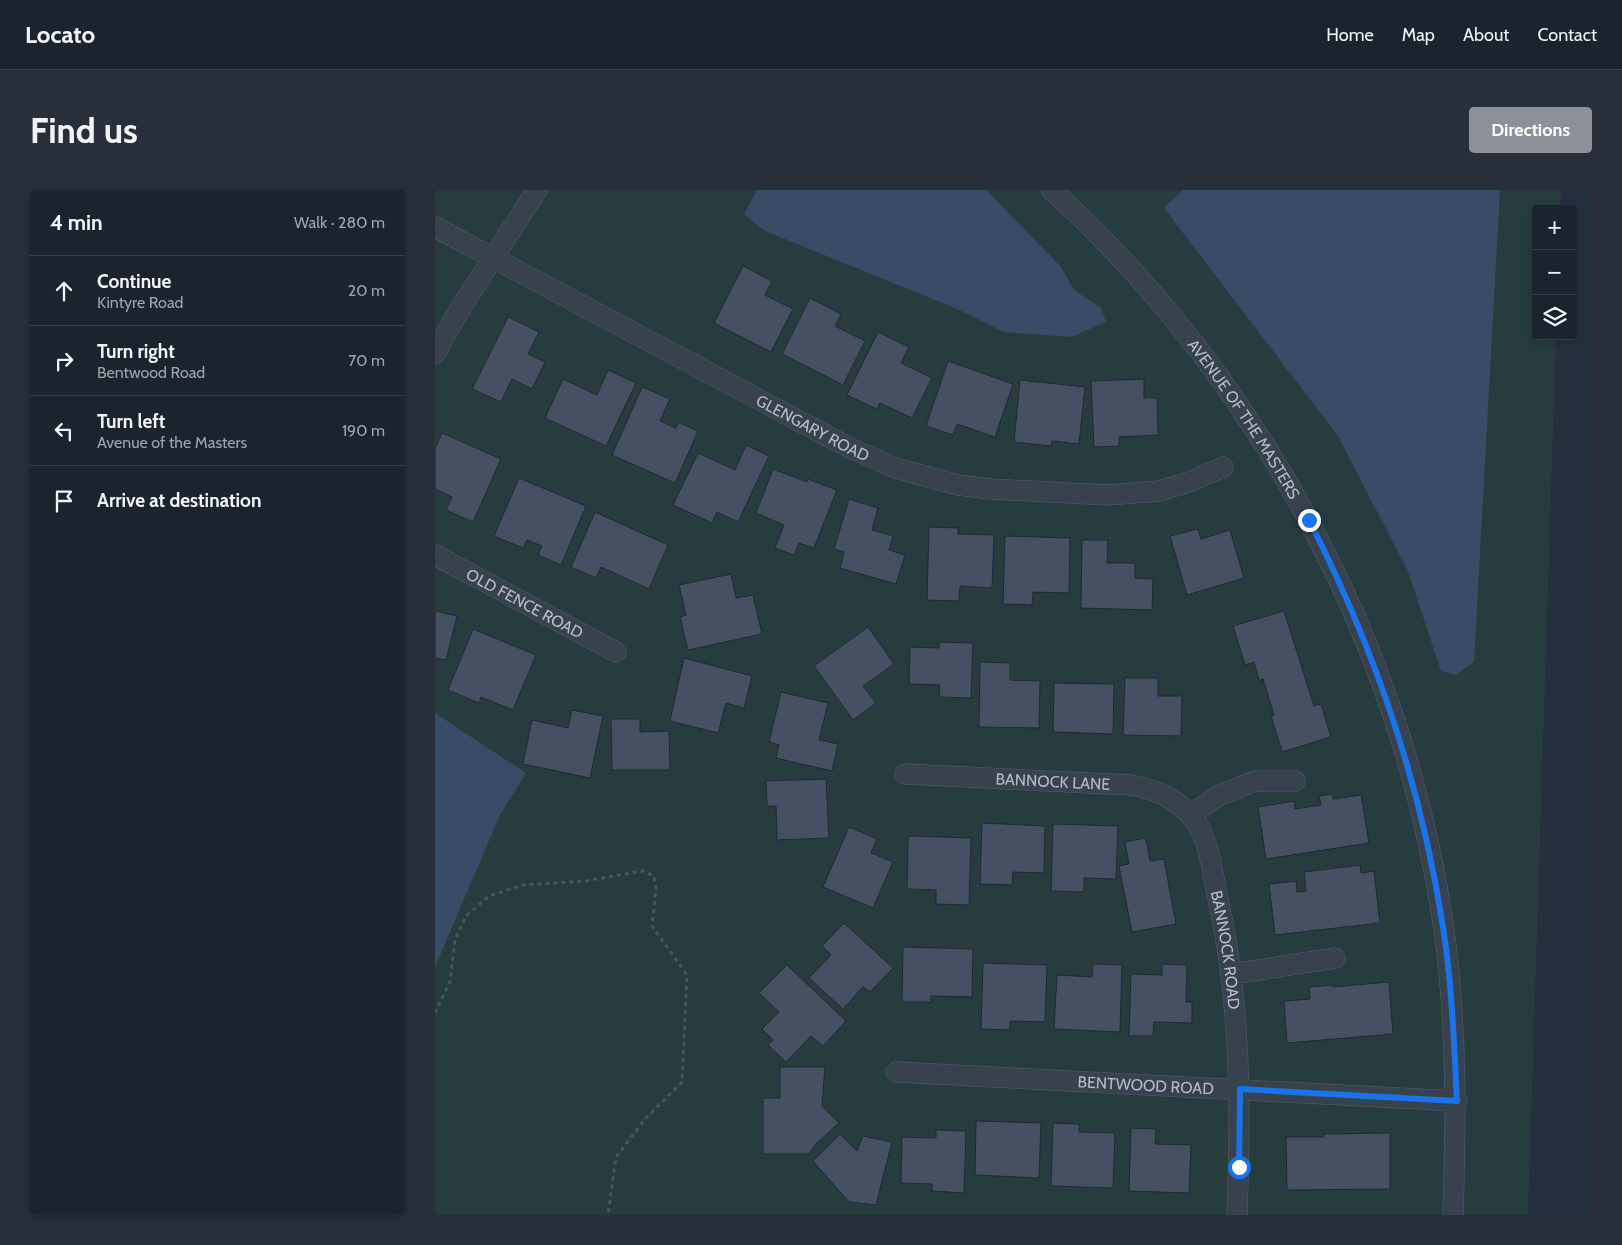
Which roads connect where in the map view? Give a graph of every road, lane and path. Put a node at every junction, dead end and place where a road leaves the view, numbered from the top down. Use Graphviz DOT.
graph roads {
  1 [pos="537,190"];
  2 [pos="1052,190"];
  3 [pos="435,227"];
  4 [pos="493,258"];
  5 [pos="435,354"];
  6 [pos="1223,467"];
  7 [pos="435,555"];
  8 [pos="616,652"];
  9 [pos="905,774"];
  10 [pos="1295,781"];
  11 [pos="1190,815"];
  12 [pos="1335,958"];
  13 [pos="1231,974"];
  14 [pos="435,1013"];
  15 [pos="896,1072"];
  16 [pos="1240,1089"];
  17 [pos="1457,1101"];
  18 [pos="608,1215"];
  19 [pos="1237,1215"];
  20 [pos="1453,1215"];
  1 -- 4 [label="street"];
  2 -- 17 [label="street, AVENUE OF THE MASTERS"];
  3 -- 4 [label="street, GLENGARY ROAD"];
  4 -- 5 [label="street"];
  4 -- 6 [label="street, GLENGARY ROAD"];
  7 -- 8 [label="street, OLD FENCE ROAD"];
  9 -- 11 [label="street, BANNOCK LANE"];
  10 -- 11 [label="street"];
  11 -- 13 [label="street, BANNOCK ROAD"];
  12 -- 13 [label="street"];
  13 -- 16 [label="street, BANNOCK ROAD"];
  14 -- 18 [label="path"];
  15 -- 16 [label="street, BENTWOOD ROAD"];
  16 -- 17 [label="street, BENTWOOD ROAD"];
  16 -- 19 [label="street, BANNOCK ROAD"];
  17 -- 20 [label="street, AVENUE OF THE MASTERS"];
}
